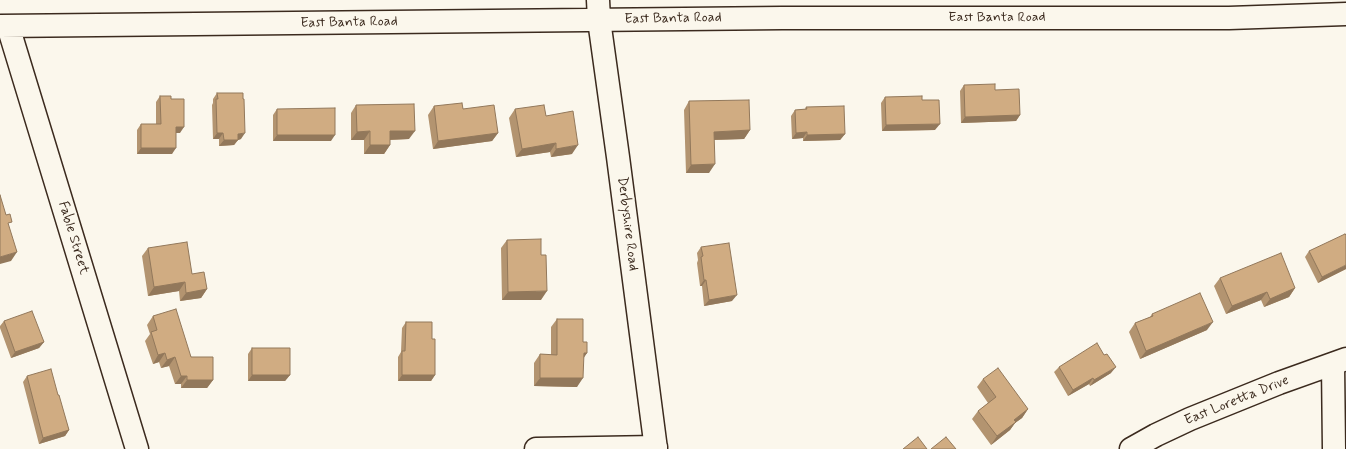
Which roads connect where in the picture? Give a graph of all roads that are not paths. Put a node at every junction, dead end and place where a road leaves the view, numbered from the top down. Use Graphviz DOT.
graph roads {
  1 [pos="598,10"];
  2 [pos="1346,14"];
  3 [pos="4,26"];
  4 [pos="1339,361"];
  5 [pos="656,448"];
  6 [pos="137,449"];
  7 [pos="536,449"];
  8 [pos="1131,449"];
  9 [pos="1334,449"];
  1 -- 2 [label="street, East Banta Road"];
  1 -- 3 [label="street, East Banta Road"];
  1 -- 5 [label="street, Derbyshire Road"];
  3 -- 6 [label="street, Fable Street"];
  4 -- 8 [label="street, East Loretta Drive"];
  4 -- 9 [label="street"];
  5 -- 7 [label="street"];
}
